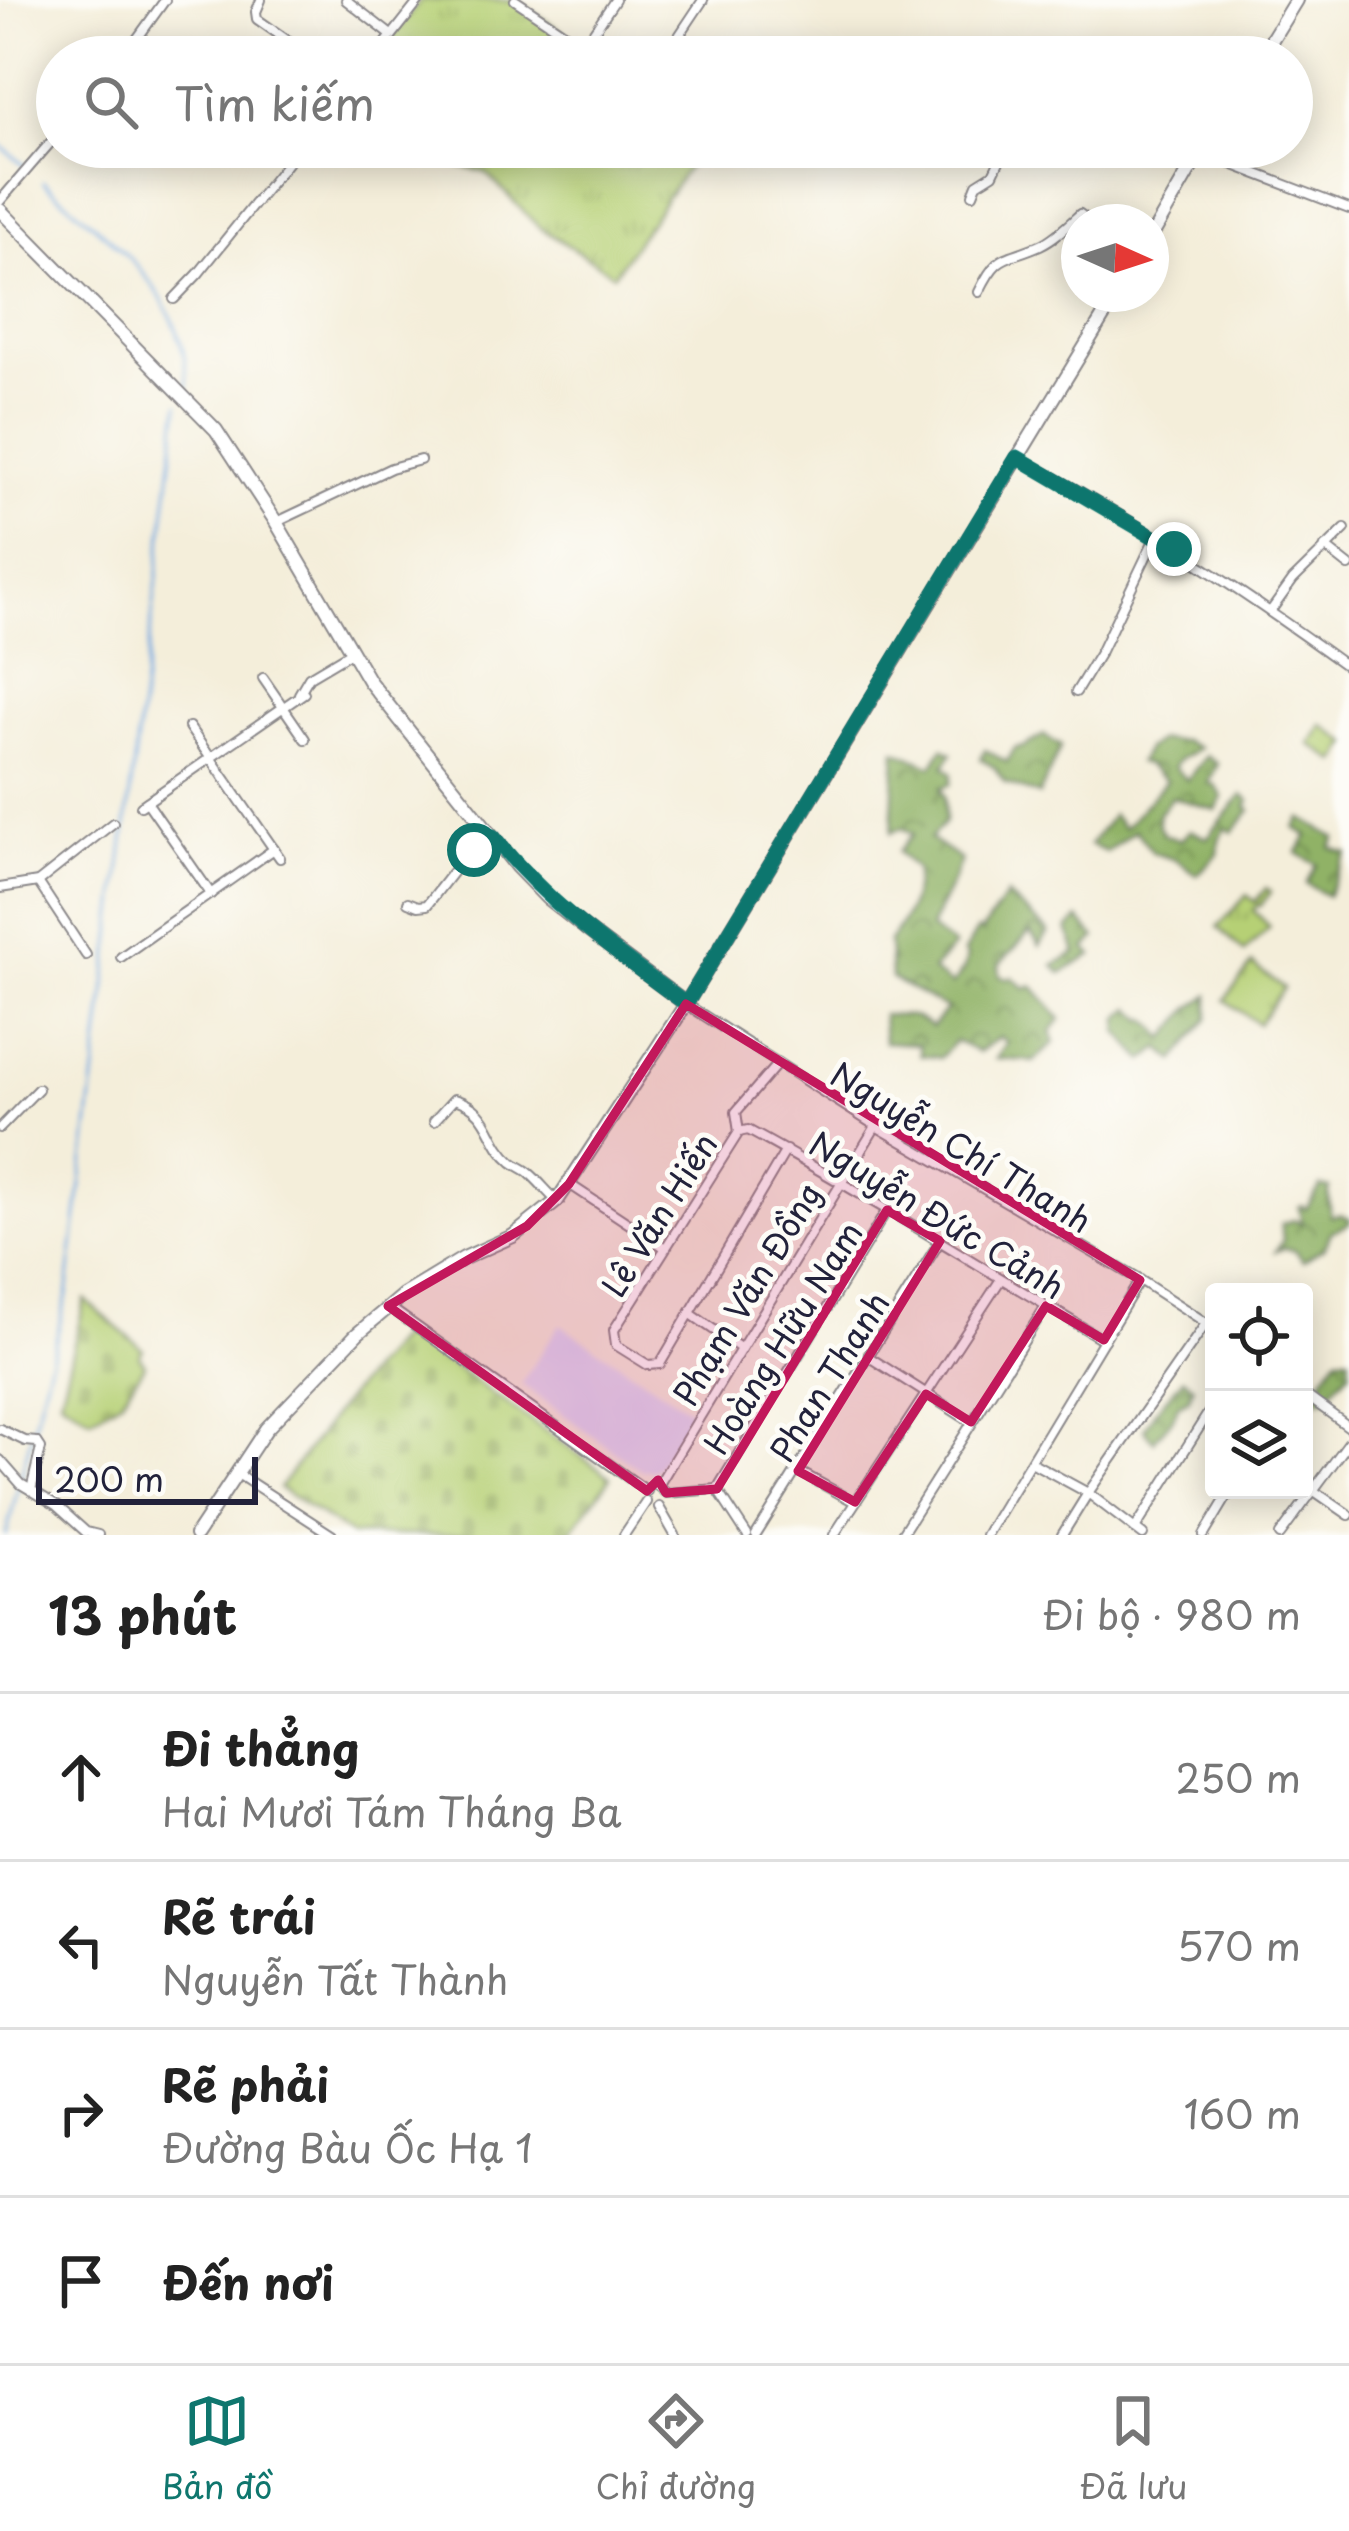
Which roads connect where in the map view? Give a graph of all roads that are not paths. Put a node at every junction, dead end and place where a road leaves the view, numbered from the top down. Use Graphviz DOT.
graph roads {
  1 [pos="261,0"];
  2 [pos="346,0"];
  3 [pos="420,0"];
  4 [pos="615,0"];
  5 [pos="703,0"];
  6 [pos="1296,0"];
  7 [pos="160,2"];
  8 [pos="522,2"];
  9 [pos="392,35"];
  10 [pos="140,36"];
  11 [pos="281,36"];
  12 [pos="570,36"];
  13 [pos="591,36"];
  14 [pos="678,36"];
  15 [pos="1274,36"];
  16 [pos="36,161"];
  17 [pos="283,168"];
  18 [pos="996,168"];
  19 [pos="1191,168"];
  20 [pos="1247,168"];
  21 [pos="974,194"];
  22 [pos="0,206"];
  23 [pos="1169,206"];
  24 [pos="1349,209"];
  25 [pos="1061,230"];
  26 [pos="979,292"];
  27 [pos="174,299"];
  28 [pos="1106,312"];
  29 [pos="1017,457"];
  30 [pos="420,460"];
  31 [pos="276,522"];
  32 [pos="1345,529"];
  33 [pos="1155,538"];
  34 [pos="1325,547"];
  35 [pos="1349,566"];
  36 [pos="1270,612"];
  37 [pos="352,652"];
  38 [pos="1349,668"];
  39 [pos="263,679"];
  40 [pos="1076,692"];
  41 [pos="284,707"];
  42 [pos="189,727"];
  43 [pos="305,739"];
  44 [pos="211,758"];
  45 [pos="113,823"];
  46 [pos="493,836"];
  47 [pos="38,882"];
  48 [pos="0,888"];
  49 [pos="211,894"];
  50 [pos="408,902"];
  51 [pos="86,955"];
  52 [pos="121,957"];
  53 [pos="686,1004"];
  54 [pos="778,1063"];
  55 [pos="38,1089"];
  56 [pos="434,1121"];
  57 [pos="877,1126"];
  58 [pos="0,1128"];
  59 [pos="743,1131"];
  60 [pos="786,1150"];
  61 [pos="842,1182"];
  62 [pos="569,1184"];
  63 [pos="556,1201"];
  64 [pos="887,1210"];
  65 [pos="940,1241"];
  66 [pos="664,1247"];
  67 [pos="1001,1279"];
  68 [pos="1140,1280"];
  69 [pos="388,1306"];
  70 [pos="1046,1306"];
  71 [pos="691,1314"];
  72 [pos="1205,1322"];
  73 [pos="1205,1332"];
  74 [pos="1104,1340"];
  75 [pos="740,1348"];
  76 [pos="869,1357"];
  77 [pos="926,1394"];
  78 [pos="1313,1401"];
  79 [pos="971,1422"];
  80 [pos="1205,1427"];
  81 [pos="1349,1427"];
  82 [pos="0,1429"];
  83 [pos="1349,1442"];
  84 [pos="0,1460"];
  85 [pos="1031,1462"];
  86 [pos="798,1471"];
  87 [pos="235,1472"];
  88 [pos="1313,1482"];
  89 [pos="23,1484"];
  90 [pos="717,1489"];
  91 [pos="662,1490"];
  92 [pos="1313,1490"];
  93 [pos="647,1491"];
  94 [pos="1088,1493"];
  95 [pos="1226,1499"];
  96 [pos="1302,1499"];
  97 [pos="646,1502"];
  98 [pos="855,1502"];
  99 [pos="659,1508"];
  100 [pos="1349,1515"];
  101 [pos="1139,1532"];
  102 [pos="98,1535"];
  103 [pos="196,1535"];
  104 [pos="332,1535"];
  105 [pos="624,1535"];
  106 [pos="675,1535"];
  107 [pos="752,1535"];
  108 [pos="834,1535"];
  109 [pos="901,1535"];
  110 [pos="986,1535"];
  111 [pos="1062,1535"];
  112 [pos="1204,1535"];
  113 [pos="1280,1535"];
  1 -- 11 [label="street"];
  2 -- 9 [label="street"];
  3 -- 9 [label="street"];
  4 -- 13 [label="street"];
  5 -- 14 [label="street"];
  6 -- 15 [label="main road"];
  7 -- 10 [label="street"];
  8 -- 12 [label="street"];
  16 -- 22 [label="street"];
  17 -- 27 [label="street"];
  18 -- 21 [label="street"];
  19 -- 23 [label="main road"];
  20 -- 24 [label="street"];
  22 -- 31 [label="main road"];
  25 -- 26 [label="street"];
  28 -- 29 [label="main road"];
  29 -- 33 [label="street"];
  29 -- 53 [label="main road"];
  30 -- 31 [label="street"];
  31 -- 37 [label="main road"];
  32 -- 34 [label="street"];
  33 -- 36 [label="street"];
  33 -- 40 [label="street"];
  34 -- 35 [label="street"];
  34 -- 36 [label="street"];
  36 -- 38 [label="street"];
  37 -- 41 [label="street"];
  37 -- 46 [label="main road"];
  39 -- 41 [label="street"];
  41 -- 43 [label="street"];
  41 -- 44 [label="street"];
  42 -- 44 [label="street"];
  44 -- 49 [label="street"];
  44 -- 49 [label="street"];
  45 -- 47 [label="street"];
  46 -- 50 [label="street"];
  46 -- 53 [label="main road"];
  47 -- 48 [label="street"];
  47 -- 51 [label="street"];
  49 -- 52 [label="street"];
  53 -- 54 [label="street, Nguyễn Chí Thanh"];
  53 -- 62 [label="main road"];
  54 -- 57 [label="street, Nguyễn Chí Thanh"];
  54 -- 59 [label="street, Lê Văn Hiến"];
  55 -- 58 [label="street"];
  56 -- 63 [label="street"];
  57 -- 61 [label="street, Phạm Văn Đồng"];
  57 -- 68 [label="street, Nguyễn Chí Thanh"];
  59 -- 60 [label="street, Nguyễn Đức Cảnh"];
  59 -- 66 [label="street, Lê Văn Hiến"];
  60 -- 61 [label="street, Nguyễn Đức Cảnh"];
  60 -- 71 [label="street"];
  61 -- 64 [label="street, Nguyễn Đức Cảnh"];
  61 -- 75 [label="street, Phạm Văn Đồng"];
  62 -- 63 [label="main road"];
  62 -- 66 [label="street"];
  63 -- 69 [label="main road"];
  64 -- 65 [label="street, Nguyễn Đức Cảnh"];
  64 -- 90 [label="street, Hoàng Hữu Nam"];
  65 -- 67 [label="street, Nguyễn Đức Cảnh"];
  65 -- 76 [label="street, Phan Thanh"];
  66 -- 71 [label="street, Lê Văn Hiến"];
  67 -- 70 [label="street, Nguyễn Đức Cảnh"];
  67 -- 77 [label="street"];
  68 -- 72 [label="street, Nguyễn Chí Thanh"];
  68 -- 74 [label="street"];
  69 -- 87 [label="main road"];
  69 -- 93 [label="street"];
  70 -- 74 [label="street, Nguyễn Đức Cảnh"];
  70 -- 79 [label="street"];
  71 -- 75 [label="street"];
  73 -- 94 [label="street"];
  74 -- 85 [label="street"];
  75 -- 91 [label="street, Phạm Văn Đồng"];
  76 -- 77 [label="street"];
  76 -- 86 [label="street, Phan Thanh"];
  77 -- 79 [label="street"];
  77 -- 98 [label="street"];
  78 -- 81 [label="street"];
  79 -- 109 [label="street"];
  80 -- 101 [label="street"];
  82 -- 89 [label="street"];
  83 -- 88 [label="street"];
  84 -- 89 [label="street"];
  85 -- 94 [label="street"];
  85 -- 110 [label="street"];
  86 -- 98 [label="street"];
  86 -- 107 [label="street, Phan Thanh"];
  87 -- 103 [label="main road"];
  87 -- 104 [label="street"];
  89 -- 102 [label="street"];
  90 -- 91 [label="street"];
  90 -- 107 [label="street"];
  91 -- 93 [label="street"];
  91 -- 99 [label="street"];
  92 -- 100 [label="street"];
  93 -- 97 [label="street"];
  94 -- 101 [label="street"];
  94 -- 111 [label="street"];
  95 -- 112 [label="street"];
  96 -- 113 [label="street"];
  97 -- 99 [label="street"];
  97 -- 105 [label="street"];
  98 -- 108 [label="street"];
  99 -- 106 [label="street"];
}
